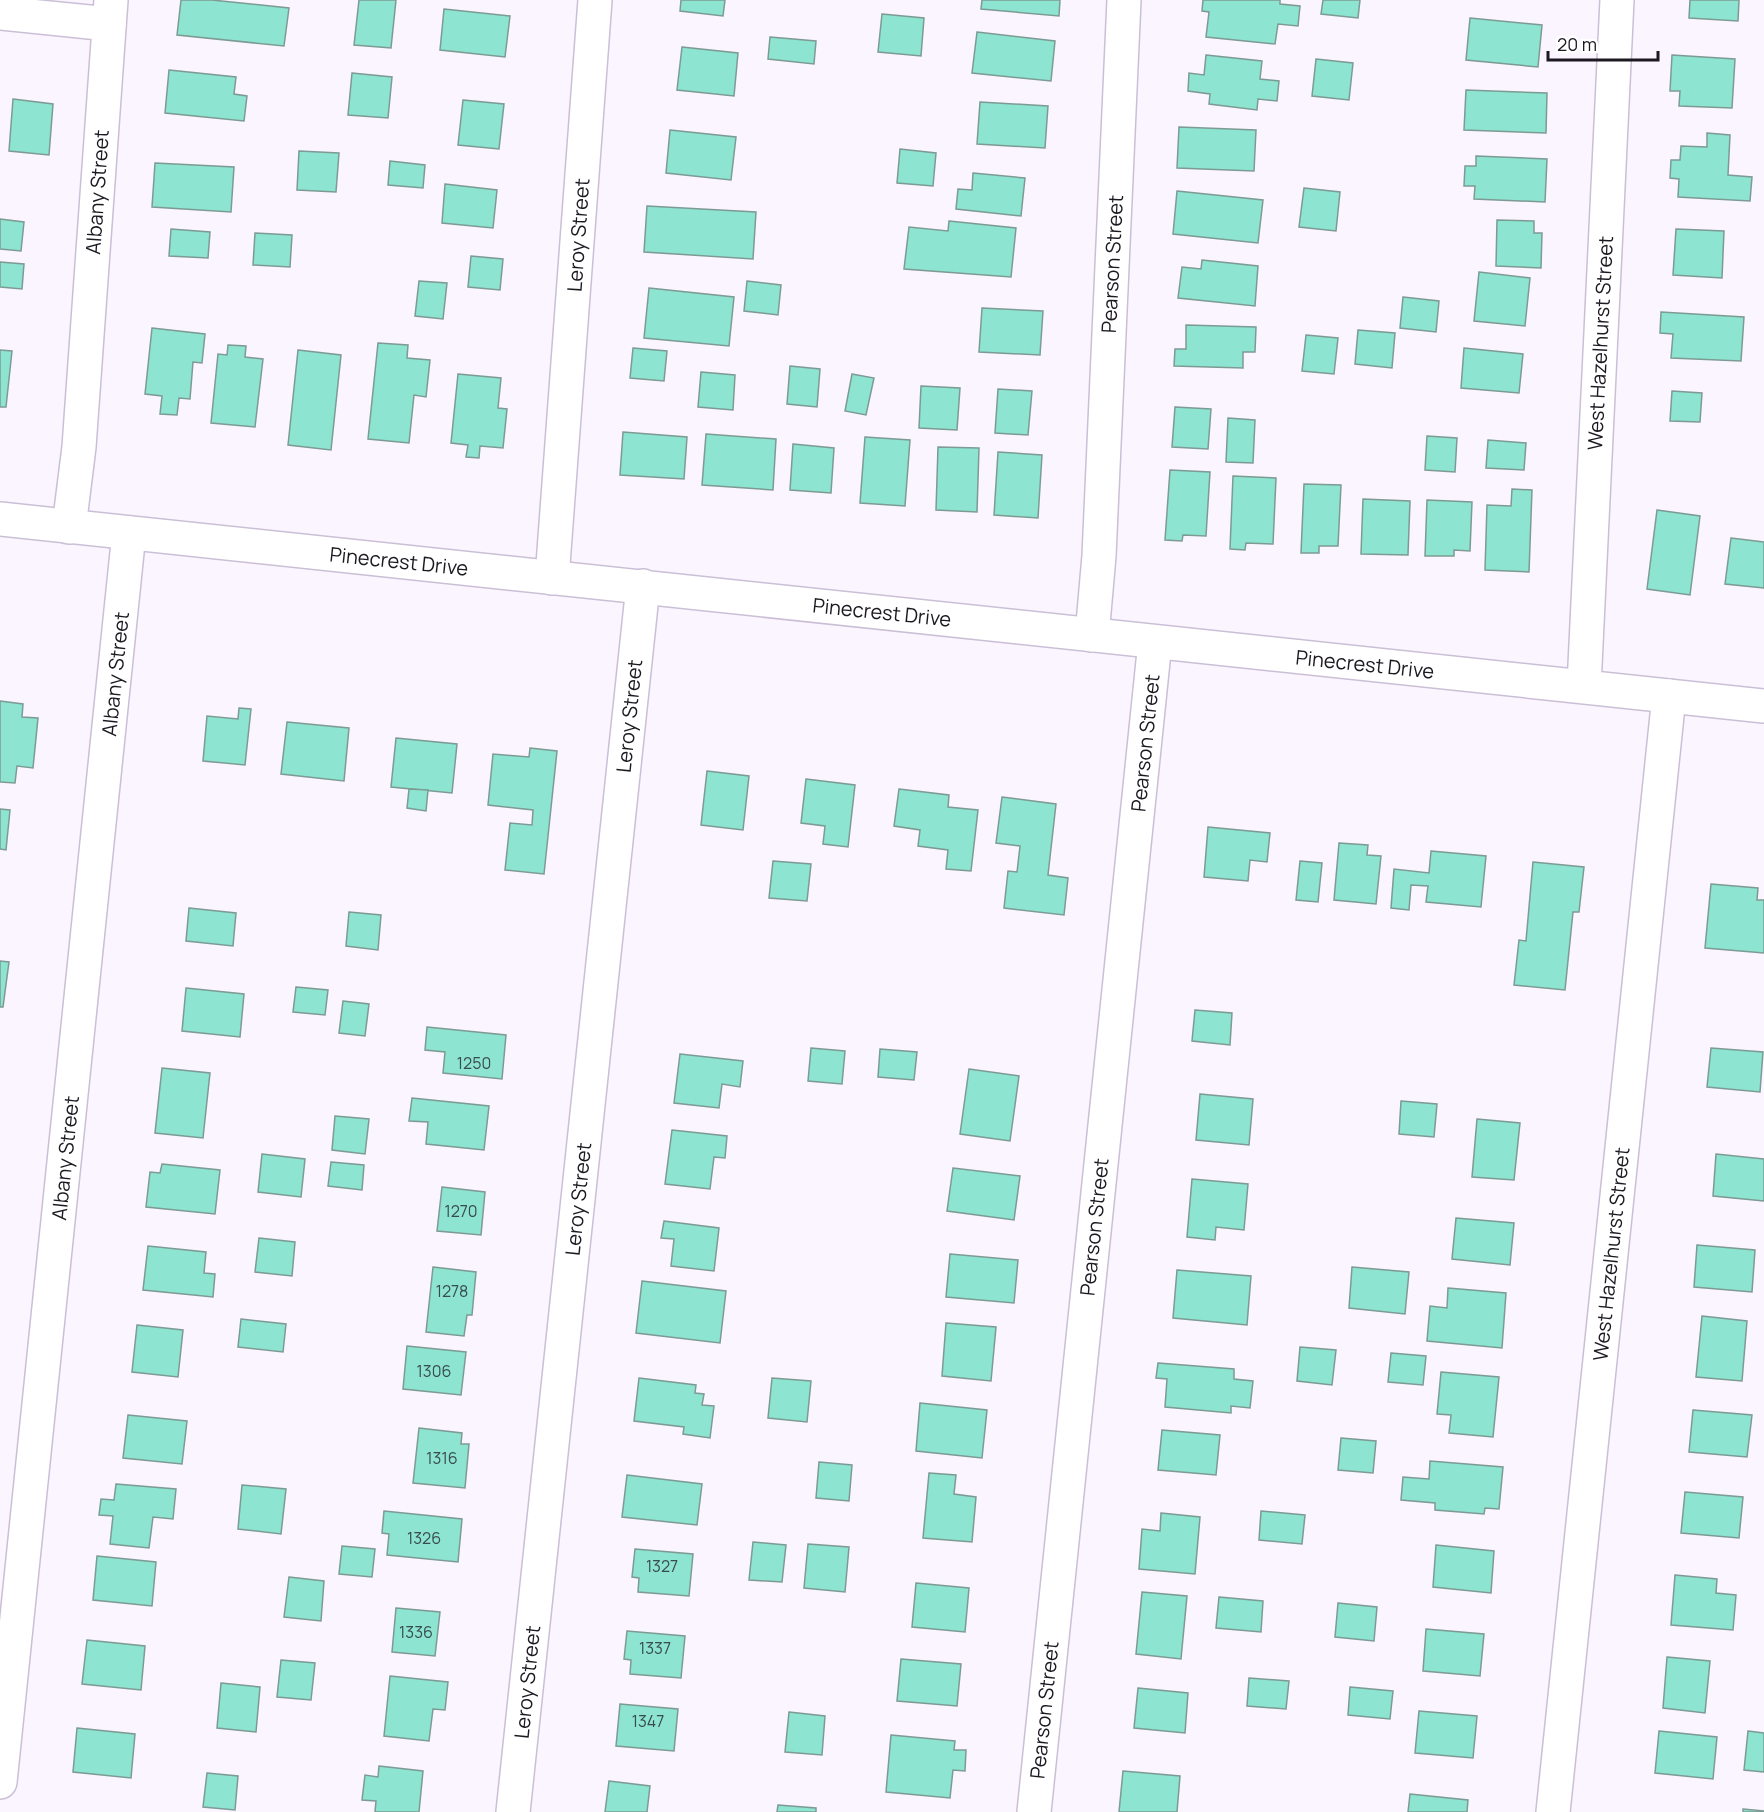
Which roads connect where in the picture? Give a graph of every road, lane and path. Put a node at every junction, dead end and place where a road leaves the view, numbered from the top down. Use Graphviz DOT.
graph roads {
  1 [pos="595,0"];
  2 [pos="1124,0"];
  3 [pos="1617,0"];
  4 [pos="110,12"];
  5 [pos="0,13"];
  6 [pos="0,519"];
  7 [pos="69,527"];
  8 [pos="129,533"];
  9 [pos="552,578"];
  10 [pos="643,586"];
  11 [pos="1092,635"];
  12 [pos="1155,642"];
  13 [pos="1584,686"];
  14 [pos="1669,696"];
  15 [pos="1764,706"];
  16 [pos="0,1782"];
  17 [pos="513,1812"];
  18 [pos="1034,1812"];
  19 [pos="1553,1812"];
  1 -- 9 [label="street, Leroy Street"];
  2 -- 11 [label="street, Pearson Street"];
  3 -- 13 [label="street, West Hazelhurst Street"];
  4 -- 5 [label="street"];
  4 -- 7 [label="street, Albany Street"];
  6 -- 7 [label="street, Pinecrest Drive"];
  7 -- 8 [label="street, Pinecrest Drive"];
  8 -- 9 [label="street, Pinecrest Drive"];
  8 -- 16 [label="street, Albany Street"];
  9 -- 10 [label="street, Pinecrest Drive"];
  10 -- 11 [label="street, Pinecrest Drive"];
  10 -- 17 [label="street, Leroy Street"];
  11 -- 12 [label="street, Pinecrest Drive"];
  12 -- 13 [label="street, Pinecrest Drive"];
  12 -- 18 [label="street, Pearson Street"];
  13 -- 14 [label="street, Pinecrest Drive"];
  14 -- 15 [label="street, Pinecrest Drive"];
  14 -- 19 [label="street, West Hazelhurst Street"];
}
